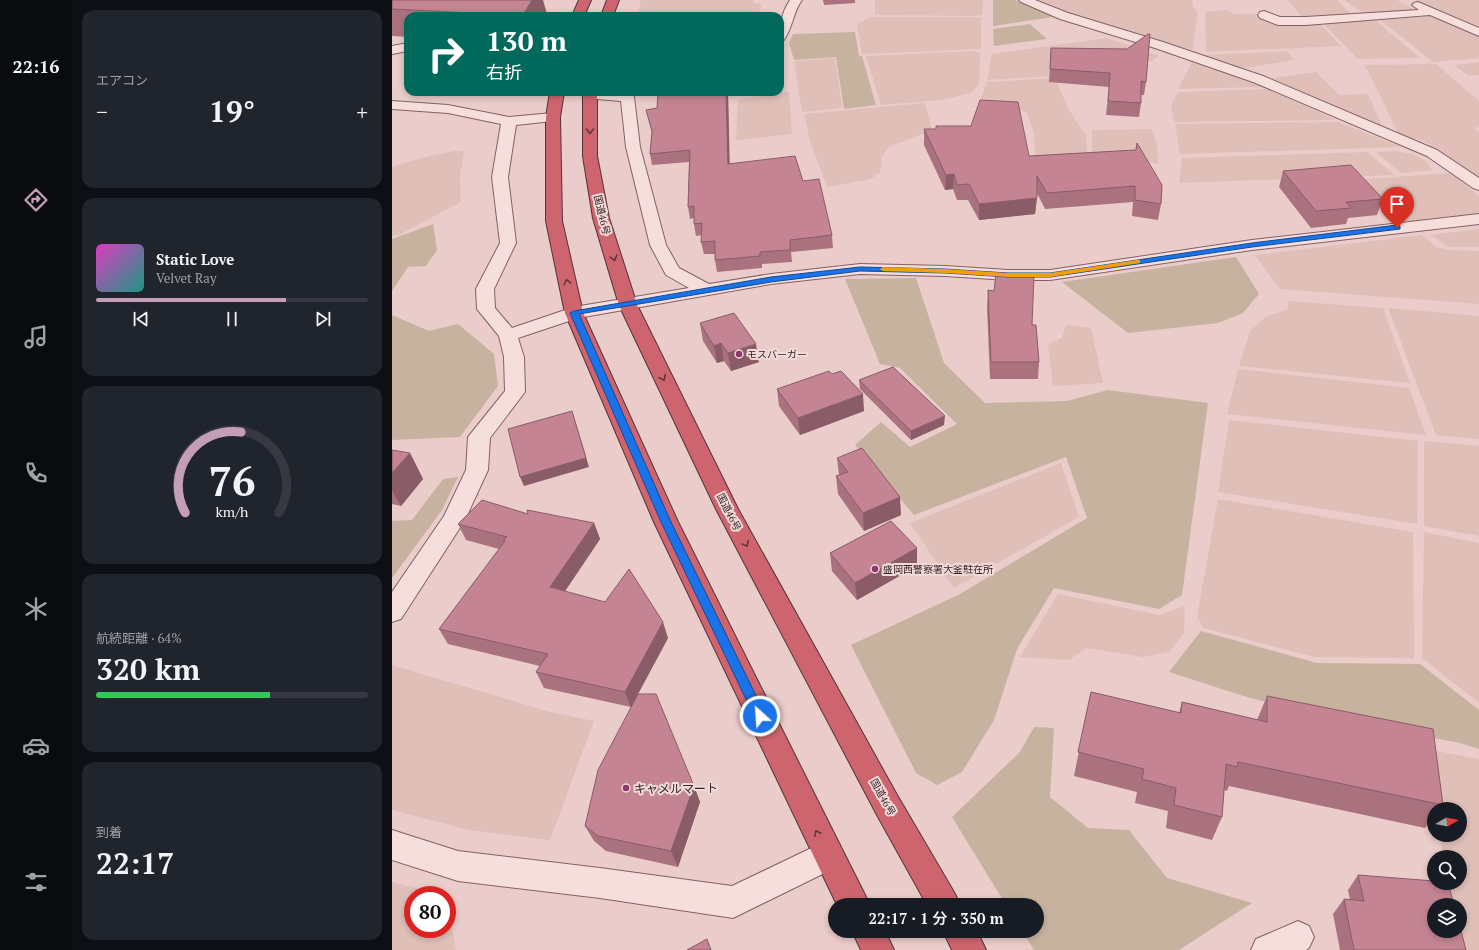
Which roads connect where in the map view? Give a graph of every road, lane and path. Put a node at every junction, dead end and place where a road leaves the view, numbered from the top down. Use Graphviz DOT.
graph roads {
  1 [pos="585,0"];
  2 [pos="613,0"];
  3 [pos="796,0"];
  4 [pos="1025,0"];
  5 [pos="1406,0"];
  6 [pos="1430,11"];
  7 [pos="580,12"];
  8 [pos="608,12"];
  9 [pos="1264,15"];
  10 [pos="784,28"];
  11 [pos="1479,32"];
  12 [pos="404,48"];
  13 [pos="392,50"];
  14 [pos="556,96"];
  15 [pos="590,96"];
  16 [pos="632,96"];
  17 [pos="392,105"];
  18 [pos="553,117"];
  19 [pos="509,122"];
  20 [pos="1479,185"];
  21 [pos="1479,219"];
  22 [pos="708,291"];
  23 [pos="628,305"];
  24 [pos="574,313"];
  25 [pos="508,336"];
  26 [pos="392,612"];
  27 [pos="392,844"];
  28 [pos="828,855"];
  29 [pos="850,898"];
  30 [pos="940,898"];
  31 [pos="1298,937"];
  32 [pos="872,938"];
  33 [pos="963,938"];
  34 [pos="878,950"];
  35 [pos="970,950"];
  36 [pos="1267,950"];
  1 -- 7 [label="highway"];
  2 -- 8 [label="highway"];
  3 -- 10 [label="street"];
  4 -- 20 [label="street"];
  5 -- 6 [label="street"];
  6 -- 9 [label="street"];
  6 -- 11 [label="street"];
  12 -- 13 [label="street"];
  14 -- 18 [label="highway"];
  15 -- 23 [label="highway, 国道46号, one-way"];
  16 -- 22 [label="street"];
  17 -- 19 [label="street"];
  18 -- 19 [label="street"];
  24 -- 18 [label="highway, one-way"];
  19 -- 25 [label="street"];
  21 -- 22 [label="street"];
  22 -- 23 [label="street"];
  23 -- 24 [label="street"];
  23 -- 30 [label="highway, 国道46号, one-way"];
  24 -- 25 [label="street"];
  28 -- 24 [label="highway, one-way"];
  25 -- 26 [label="street"];
  27 -- 28 [label="street"];
  28 -- 29 [label="highway"];
  31 -- 36 [label="street"];
  32 -- 34 [label="highway"];
  33 -- 35 [label="highway"];
}
